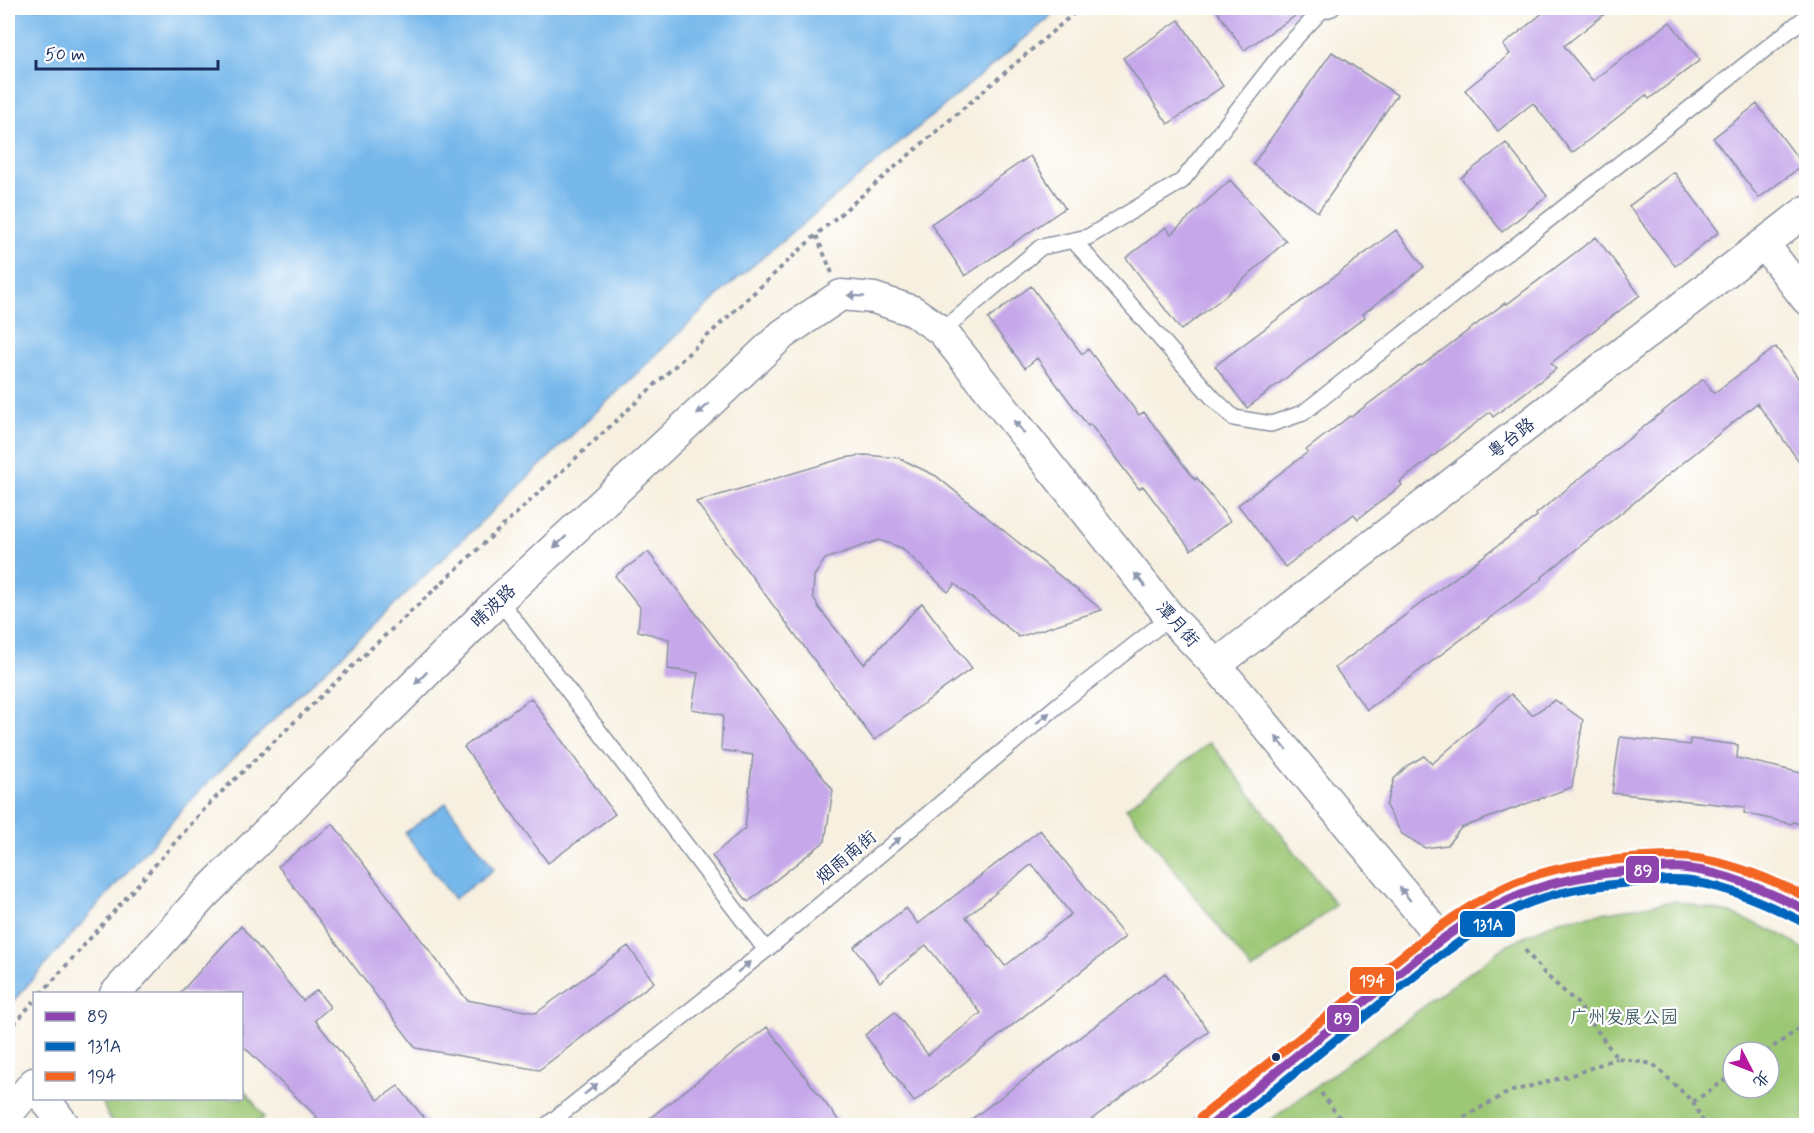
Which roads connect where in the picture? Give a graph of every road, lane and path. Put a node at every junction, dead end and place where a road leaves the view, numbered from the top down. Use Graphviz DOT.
graph roads {
  1 [pos="1080,8"];
  2 [pos="1332,8"];
  3 [pos="1806,17"];
  4 [pos="1806,211"];
  5 [pos="816,235"];
  6 [pos="1074,241"];
  7 [pos="1764,244"];
  8 [pos="841,295"];
  9 [pos="1806,299"];
  10 [pos="942,331"];
  11 [pos="499,600"];
  12 [pos="1170,617"];
  13 [pos="1216,665"];
  14 [pos="1806,910"];
  15 [pos="1442,939"];
  16 [pos="765,950"];
  17 [pos="1525,950"];
  18 [pos="42,992"];
  19 [pos="116,992"];
  20 [pos="33,1002"];
  21 [pos="1806,1024"];
  22 [pos="8,1031"];
  23 [pos="1781,1042"];
  24 [pos="1617,1058"];
  25 [pos="1721,1083"];
  26 [pos="33,1091"];
  27 [pos="1321,1093"];
  28 [pos="46,1100"];
  29 [pos="1693,1102"];
  30 [pos="8,1113"];
  31 [pos="1341,1119"];
  32 [pos="65,1125"];
  33 [pos="546,1125"];
  34 [pos="1209,1125"];
  35 [pos="1332,1125"];
  36 [pos="1346,1125"];
  37 [pos="1448,1125"];
  38 [pos="1705,1125"];
  1 -- 5 [label="path"];
  2 -- 6 [label="lane"];
  3 -- 6 [label="lane"];
  4 -- 7 [label="street, 粤台路"];
  5 -- 8 [label="path"];
  5 -- 18 [label="path"];
  6 -- 10 [label="lane"];
  7 -- 9 [label="street"];
  7 -- 13 [label="street, 粤台路"];
  10 -- 8 [label="street, 潭月街, one-way"];
  8 -- 11 [label="street, 晴波路, one-way"];
  12 -- 10 [label="street, 潭月街, one-way"];
  11 -- 16 [label="lane"];
  11 -- 19 [label="street, 晴波路, one-way"];
  12 -- 13 [label="street, 潭月街"];
  16 -- 12 [label="lane, 烟雨南街, one-way"];
  15 -- 13 [label="street, 潭月街, one-way"];
  14 -- 15 [label="main road"];
  15 -- 34 [label="main road"];
  33 -- 16 [label="lane, 烟雨南街, one-way"];
  17 -- 24 [label="path"];
  20 -- 22 [label="path"];
  21 -- 23 [label="path"];
  24 -- 29 [label="path"];
  24 -- 37 [label="path"];
  25 -- 29 [label="path"];
  26 -- 30 [label="street"];
  27 -- 31 [label="path"];
  28 -- 32 [label="street"];
  29 -- 38 [label="path"];
  31 -- 35 [label="path"];
  31 -- 36 [label="path"];
}
